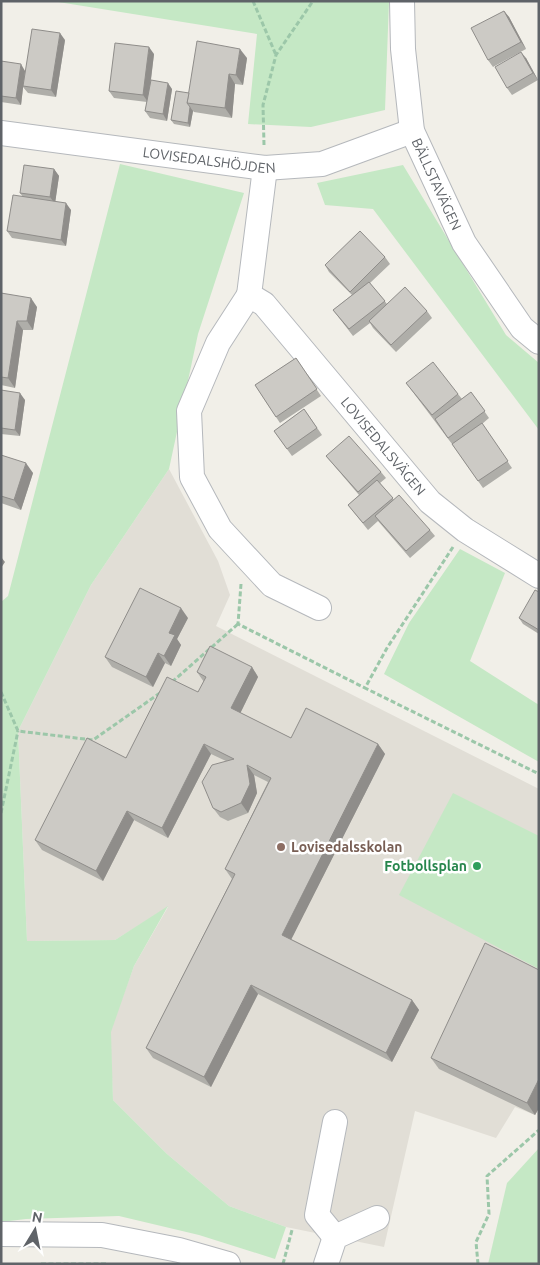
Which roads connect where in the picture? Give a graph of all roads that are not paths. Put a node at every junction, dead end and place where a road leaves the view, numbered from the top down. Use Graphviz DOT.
graph roads {
  1 [pos="402,1"];
  2 [pos="412,131"];
  3 [pos="1,133"];
  4 [pos="265,168"];
  5 [pos="249,295"];
  6 [pos="539,342"];
  7 [pos="539,576"];
  8 [pos="319,608"];
  9 [pos="335,1122"];
  10 [pos="376,1218"];
  11 [pos="1,1234"];
  12 [pos="335,1236"];
  13 [pos="228,1264"];
  14 [pos="326,1264"];
  1 -- 2 [label="street, BÄLLSTAVÄGEN"];
  2 -- 4 [label="street, LOVISEDALSHÖJDEN"];
  2 -- 6 [label="street, BÄLLSTAVÄGEN"];
  3 -- 4 [label="street, LOVISEDALSHÖJDEN"];
  4 -- 5 [label="street"];
  5 -- 7 [label="street, LOVISEDALSVÄGEN"];
  5 -- 8 [label="street"];
  9 -- 12 [label="street"];
  10 -- 12 [label="street"];
  11 -- 13 [label="street"];
  12 -- 14 [label="street"];
}
